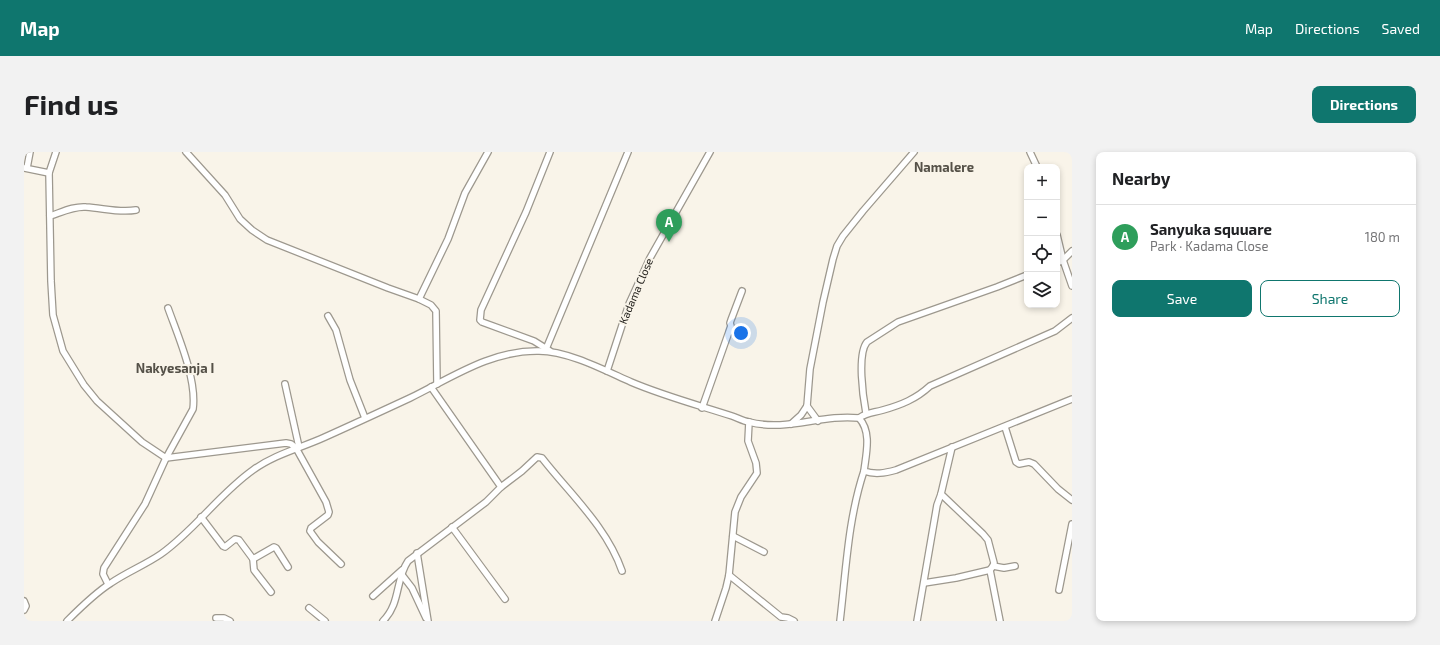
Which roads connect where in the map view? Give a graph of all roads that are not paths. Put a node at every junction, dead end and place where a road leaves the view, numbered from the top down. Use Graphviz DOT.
graph roads {
  1 [pos="30,152"];
  2 [pos="56,152"];
  3 [pos="186,152"];
  4 [pos="488,152"];
  5 [pos="550,152"];
  6 [pos="628,152"];
  7 [pos="710,152"];
  8 [pos="914,152"];
  9 [pos="1030,152"];
  10 [pos="1036,164"];
  11 [pos="25,168"];
  12 [pos="49,173"];
  13 [pos="136,210"];
  14 [pos="50,216"];
  15 [pos="1072,251"];
  16 [pos="1060,261"];
  17 [pos="1024,276"];
  18 [pos="1072,286"];
  19 [pos="742,291"];
  20 [pos="419,299"];
  21 [pos="168,308"];
  22 [pos="328,316"];
  23 [pos="1072,318"];
  24 [pos="548,350"];
  25 [pos="607,371"];
  26 [pos="285,384"];
  27 [pos="437,384"];
  28 [pos="431,387"];
  29 [pos="1072,399"];
  30 [pos="807,406"];
  31 [pos="702,408"];
  32 [pos="866,413"];
  33 [pos="365,418"];
  34 [pos="859,418"];
  35 [pos="818,421"];
  36 [pos="749,422"];
  37 [pos="789,425"];
  38 [pos="1005,427"];
  39 [pos="297,447"];
  40 [pos="952,447"];
  41 [pos="166,458"];
  42 [pos="864,471"];
  43 [pos="501,487"];
  44 [pos="941,494"];
  45 [pos="1072,500"];
  46 [pos="201,517"];
  47 [pos="1072,524"];
  48 [pos="452,527"];
  49 [pos="733,536"];
  50 [pos="764,552"];
  51 [pos="417,553"];
  52 [pos="253,559"];
  53 [pos="341,564"];
  54 [pos="1015,566"];
  55 [pos="288,567"];
  56 [pos="992,568"];
  57 [pos="622,571"];
  58 [pos="402,572"];
  59 [pos="729,575"];
  60 [pos="924,583"];
  61 [pos="108,584"];
  62 [pos="1059,590"];
  63 [pos="271,592"];
  64 [pos="373,596"];
  65 [pos="505,599"];
  66 [pos="24,601"];
  67 [pos="309,608"];
  68 [pos="24,610"];
  69 [pos="216,618"];
  70 [pos="67,621"];
  71 [pos="230,621"];
  72 [pos="325,621"];
  73 [pos="383,621"];
  74 [pos="428,621"];
  75 [pos="715,621"];
  76 [pos="794,621"];
  77 [pos="840,621"];
  78 [pos="917,621"];
  79 [pos="1000,621"];
  1 -- 11 [label="street"];
  2 -- 12 [label="street"];
  3 -- 20 [label="street"];
  4 -- 20 [label="street"];
  5 -- 24 [label="street"];
  6 -- 24 [label="street"];
  7 -- 25 [label="street, Kadama Close"];
  8 -- 30 [label="street"];
  9 -- 10 [label="street"];
  11 -- 12 [label="street"];
  12 -- 14 [label="street"];
  13 -- 14 [label="street"];
  14 -- 41 [label="street"];
  15 -- 16 [label="street"];
  16 -- 18 [label="street"];
  17 -- 32 [label="street"];
  19 -- 31 [label="street"];
  20 -- 27 [label="street"];
  21 -- 41 [label="street"];
  22 -- 33 [label="street"];
  23 -- 32 [label="street"];
  24 -- 25 [label="street"];
  24 -- 27 [label="street"];
  25 -- 31 [label="street"];
  26 -- 39 [label="street"];
  27 -- 28 [label="street"];
  28 -- 33 [label="street"];
  28 -- 43 [label="street"];
  29 -- 38 [label="street"];
  30 -- 35 [label="street"];
  30 -- 37 [label="street"];
  31 -- 36 [label="street"];
  32 -- 34 [label="street"];
  33 -- 39 [label="street"];
  34 -- 35 [label="street"];
  34 -- 42 [label="street"];
  35 -- 37 [label="street"];
  36 -- 37 [label="street"];
  36 -- 49 [label="street"];
  38 -- 40 [label="street"];
  38 -- 45 [label="street"];
  39 -- 41 [label="street"];
  39 -- 46 [label="street"];
  39 -- 53 [label="street"];
  40 -- 42 [label="street"];
  40 -- 44 [label="street"];
  41 -- 61 [label="street"];
  42 -- 77 [label="street"];
  43 -- 48 [label="street"];
  43 -- 57 [label="street"];
  44 -- 56 [label="street"];
  44 -- 60 [label="street"];
  46 -- 52 [label="street"];
  46 -- 61 [label="street"];
  47 -- 62 [label="street"];
  48 -- 51 [label="street"];
  48 -- 65 [label="street"];
  49 -- 50 [label="street"];
  49 -- 59 [label="street"];
  51 -- 58 [label="street"];
  51 -- 74 [label="street"];
  52 -- 55 [label="street"];
  52 -- 63 [label="street"];
  54 -- 56 [label="street"];
  56 -- 60 [label="street"];
  56 -- 79 [label="street"];
  58 -- 64 [label="street"];
  58 -- 73 [label="street"];
  58 -- 74 [label="street"];
  59 -- 75 [label="street"];
  59 -- 76 [label="street"];
  60 -- 78 [label="street"];
  61 -- 70 [label="street"];
  66 -- 68 [label="street"];
  67 -- 72 [label="street"];
  69 -- 71 [label="street"];
}
